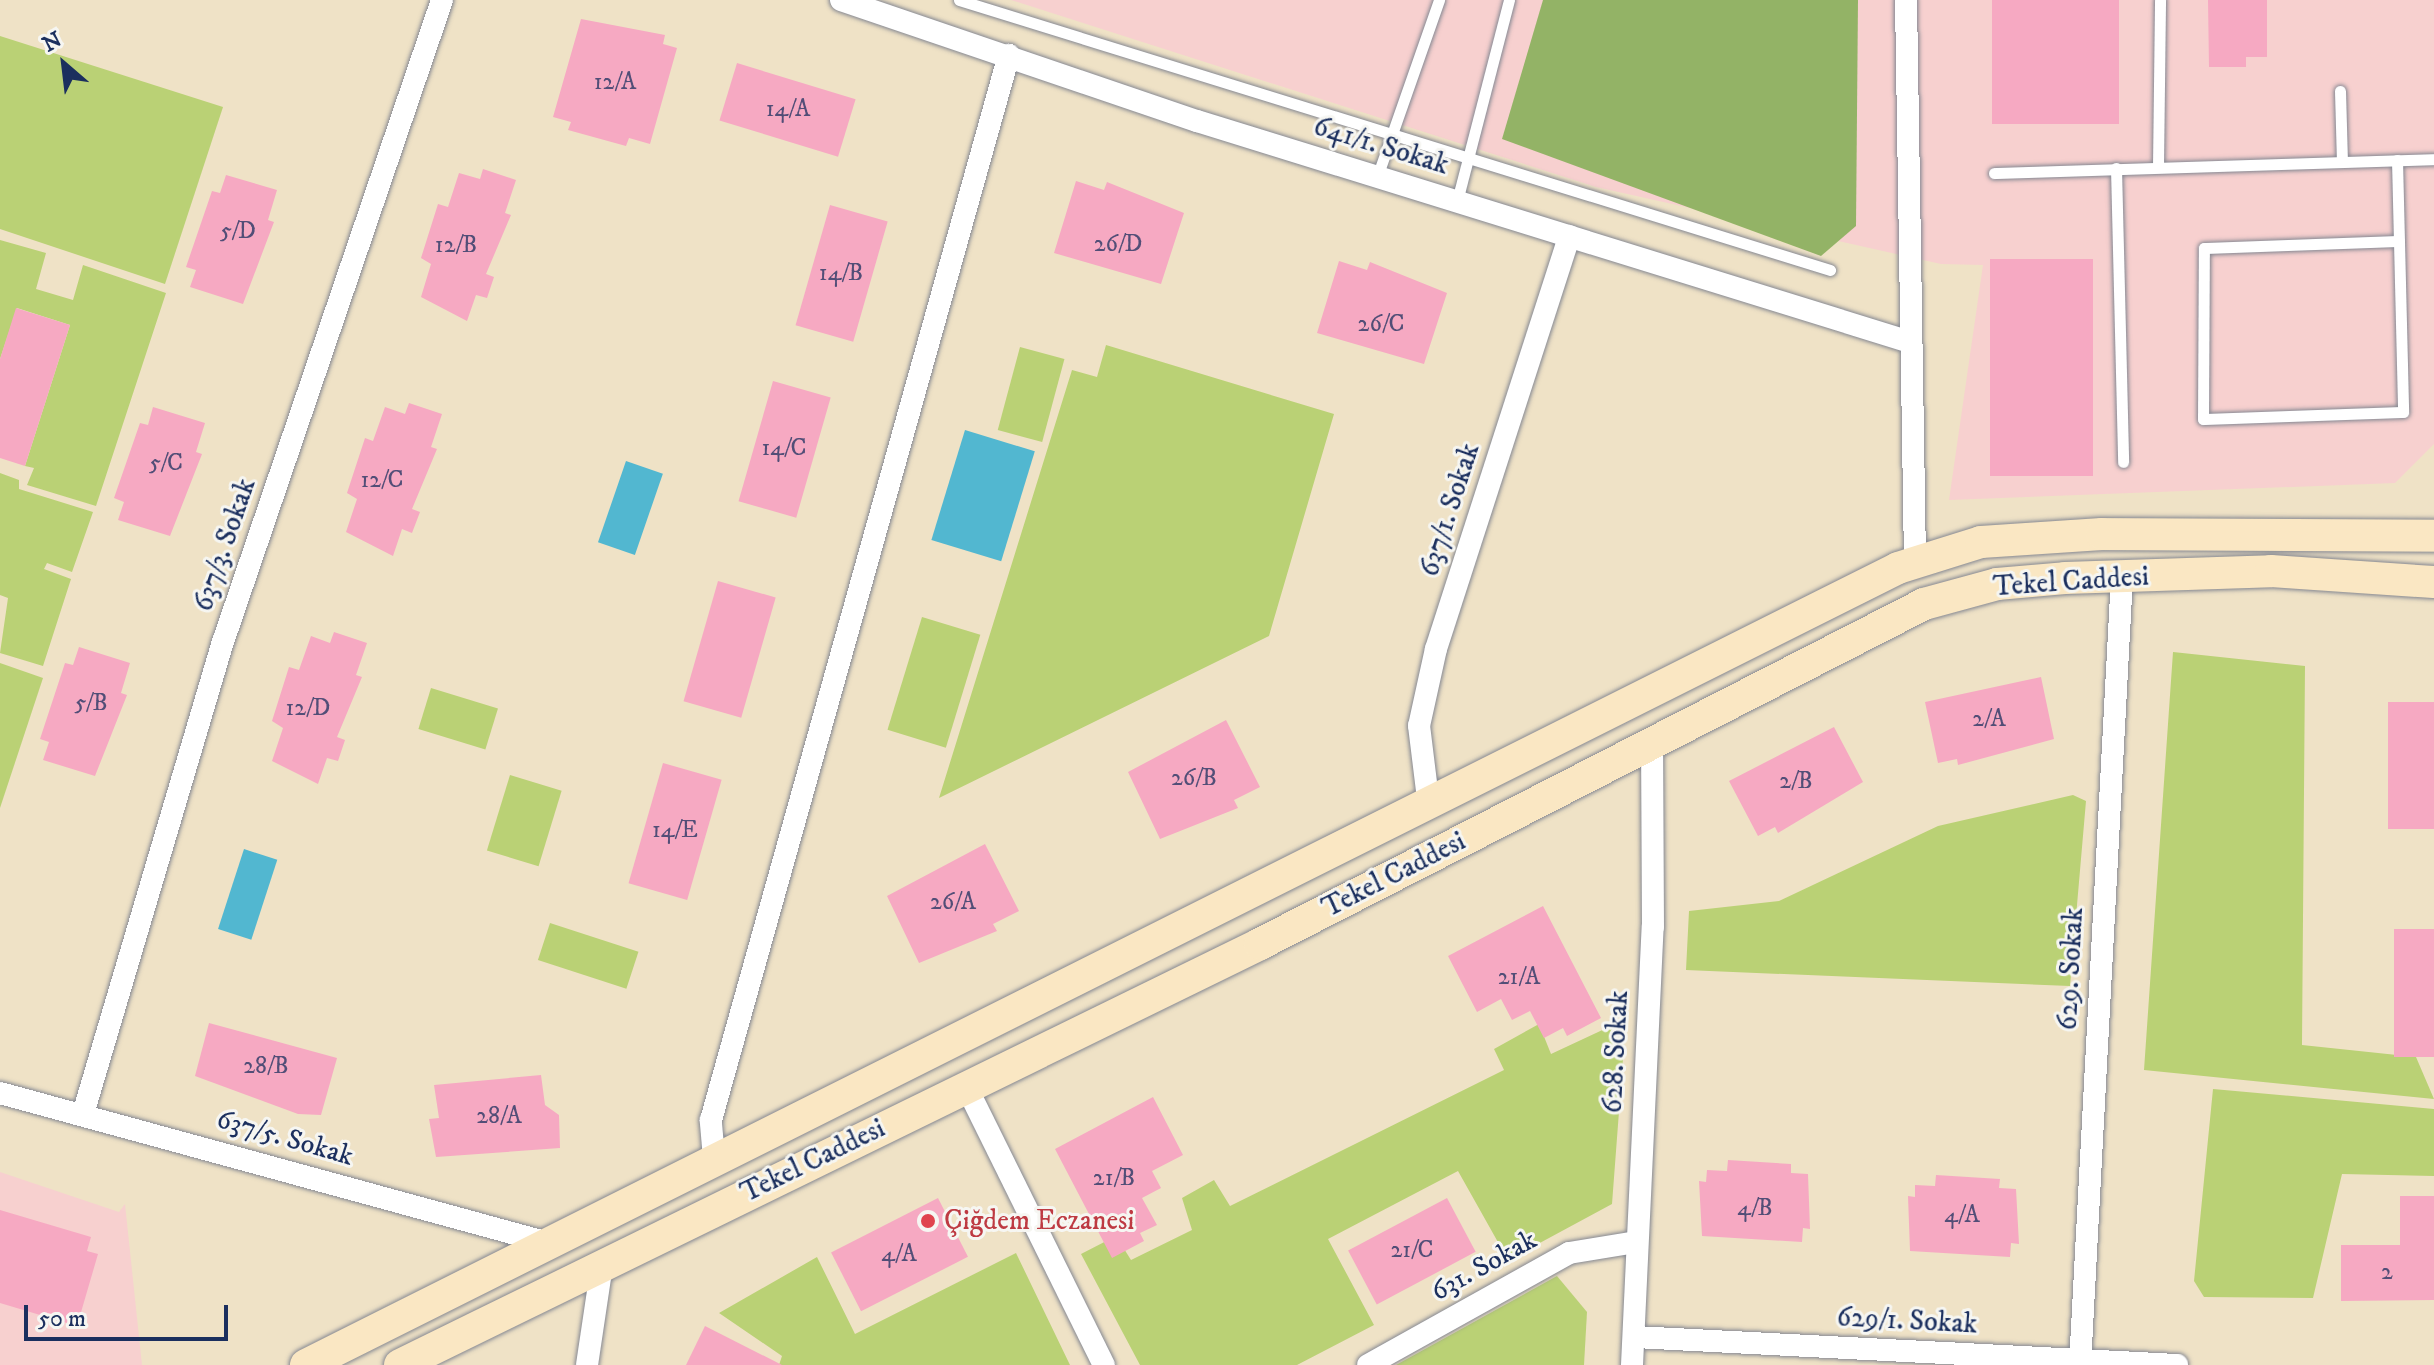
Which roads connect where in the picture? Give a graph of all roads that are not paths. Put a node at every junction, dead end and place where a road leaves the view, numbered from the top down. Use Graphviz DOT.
graph roads {
  1 [pos="442,0"];
  2 [pos="841,0"];
  3 [pos="959,0"];
  4 [pos="1439,0"];
  5 [pos="1509,0"];
  6 [pos="1906,0"];
  7 [pos="2160,0"];
  8 [pos="1009,55"];
  9 [pos="2340,91"];
  10 [pos="1396,135"];
  11 [pos="1463,157"];
  12 [pos="2434,159"];
  13 [pos="2397,160"];
  14 [pos="2342,162"];
  15 [pos="2158,167"];
  16 [pos="2116,168"];
  17 [pos="1994,173"];
  18 [pos="1377,177"];
  19 [pos="1457,201"];
  20 [pos="1569,236"];
  21 [pos="2399,241"];
  22 [pos="1830,270"];
  23 [pos="1907,341"];
  24 [pos="2123,462"];
  25 [pos="2425,533"];
  26 [pos="1915,562"];
  27 [pos="2122,576"];
  28 [pos="2434,582"];
  29 [pos="1652,742"];
  30 [pos="1429,807"];
  31 [pos="966,1086"];
  32 [pos="0,1093"];
  33 [pos="83,1114"];
  34 [pos="714,1158"];
  35 [pos="1636,1242"];
  36 [pos="552,1244"];
  37 [pos="602,1265"];
  38 [pos="1635,1337"];
  39 [pos="2080,1362"];
  40 [pos="306,1365"];
  41 [pos="400,1365"];
  42 [pos="587,1365"];
  43 [pos="1104,1365"];
  44 [pos="1368,1365"];
  45 [pos="1632,1365"];
  46 [pos="2177,1365"];
  1 -- 33 [label="street, 637/3. Sokak"];
  2 -- 8 [label="street, 641/1. Sokak"];
  3 -- 10 [label="lane"];
  4 -- 10 [label="lane"];
  5 -- 11 [label="lane"];
  6 -- 23 [label="street"];
  7 -- 15 [label="lane"];
  8 -- 18 [label="street, 641/1. Sokak"];
  8 -- 34 [label="street"];
  9 -- 14 [label="lane"];
  10 -- 11 [label="lane"];
  10 -- 18 [label="lane"];
  11 -- 19 [label="lane"];
  11 -- 22 [label="lane"];
  12 -- 13 [label="lane"];
  13 -- 14 [label="lane"];
  13 -- 21 [label="lane"];
  14 -- 15 [label="lane"];
  15 -- 16 [label="lane"];
  16 -- 17 [label="lane"];
  16 -- 24 [label="lane"];
  18 -- 19 [label="street, 641/1. Sokak"];
  19 -- 20 [label="street, 641/1. Sokak"];
  20 -- 23 [label="street, 641/1. Sokak"];
  20 -- 30 [label="street, 637/1. Sokak"];
  21 -- 21 [label="lane"];
  23 -- 26 [label="street"];
  25 -- 26 [label="main road"];
  26 -- 30 [label="main road"];
  27 -- 28 [label="main road, Tekel Caddesi"];
  27 -- 29 [label="main road, Tekel Caddesi"];
  27 -- 39 [label="street, 629. Sokak"];
  29 -- 31 [label="main road, Tekel Caddesi"];
  29 -- 35 [label="street, 628. Sokak"];
  30 -- 34 [label="main road"];
  31 -- 37 [label="main road, Tekel Caddesi"];
  31 -- 43 [label="street"];
  32 -- 33 [label="street, 637/5. Sokak"];
  33 -- 36 [label="street, 637/5. Sokak"];
  34 -- 36 [label="main road"];
  35 -- 38 [label="street, 628. Sokak"];
  35 -- 44 [label="street, 631. Sokak"];
  36 -- 40 [label="main road"];
  37 -- 41 [label="main road, Tekel Caddesi"];
  37 -- 42 [label="street"];
  38 -- 39 [label="street, 629/1. Sokak"];
  38 -- 45 [label="street, 628. Sokak"];
  39 -- 46 [label="street, 629/1. Sokak"];
}
